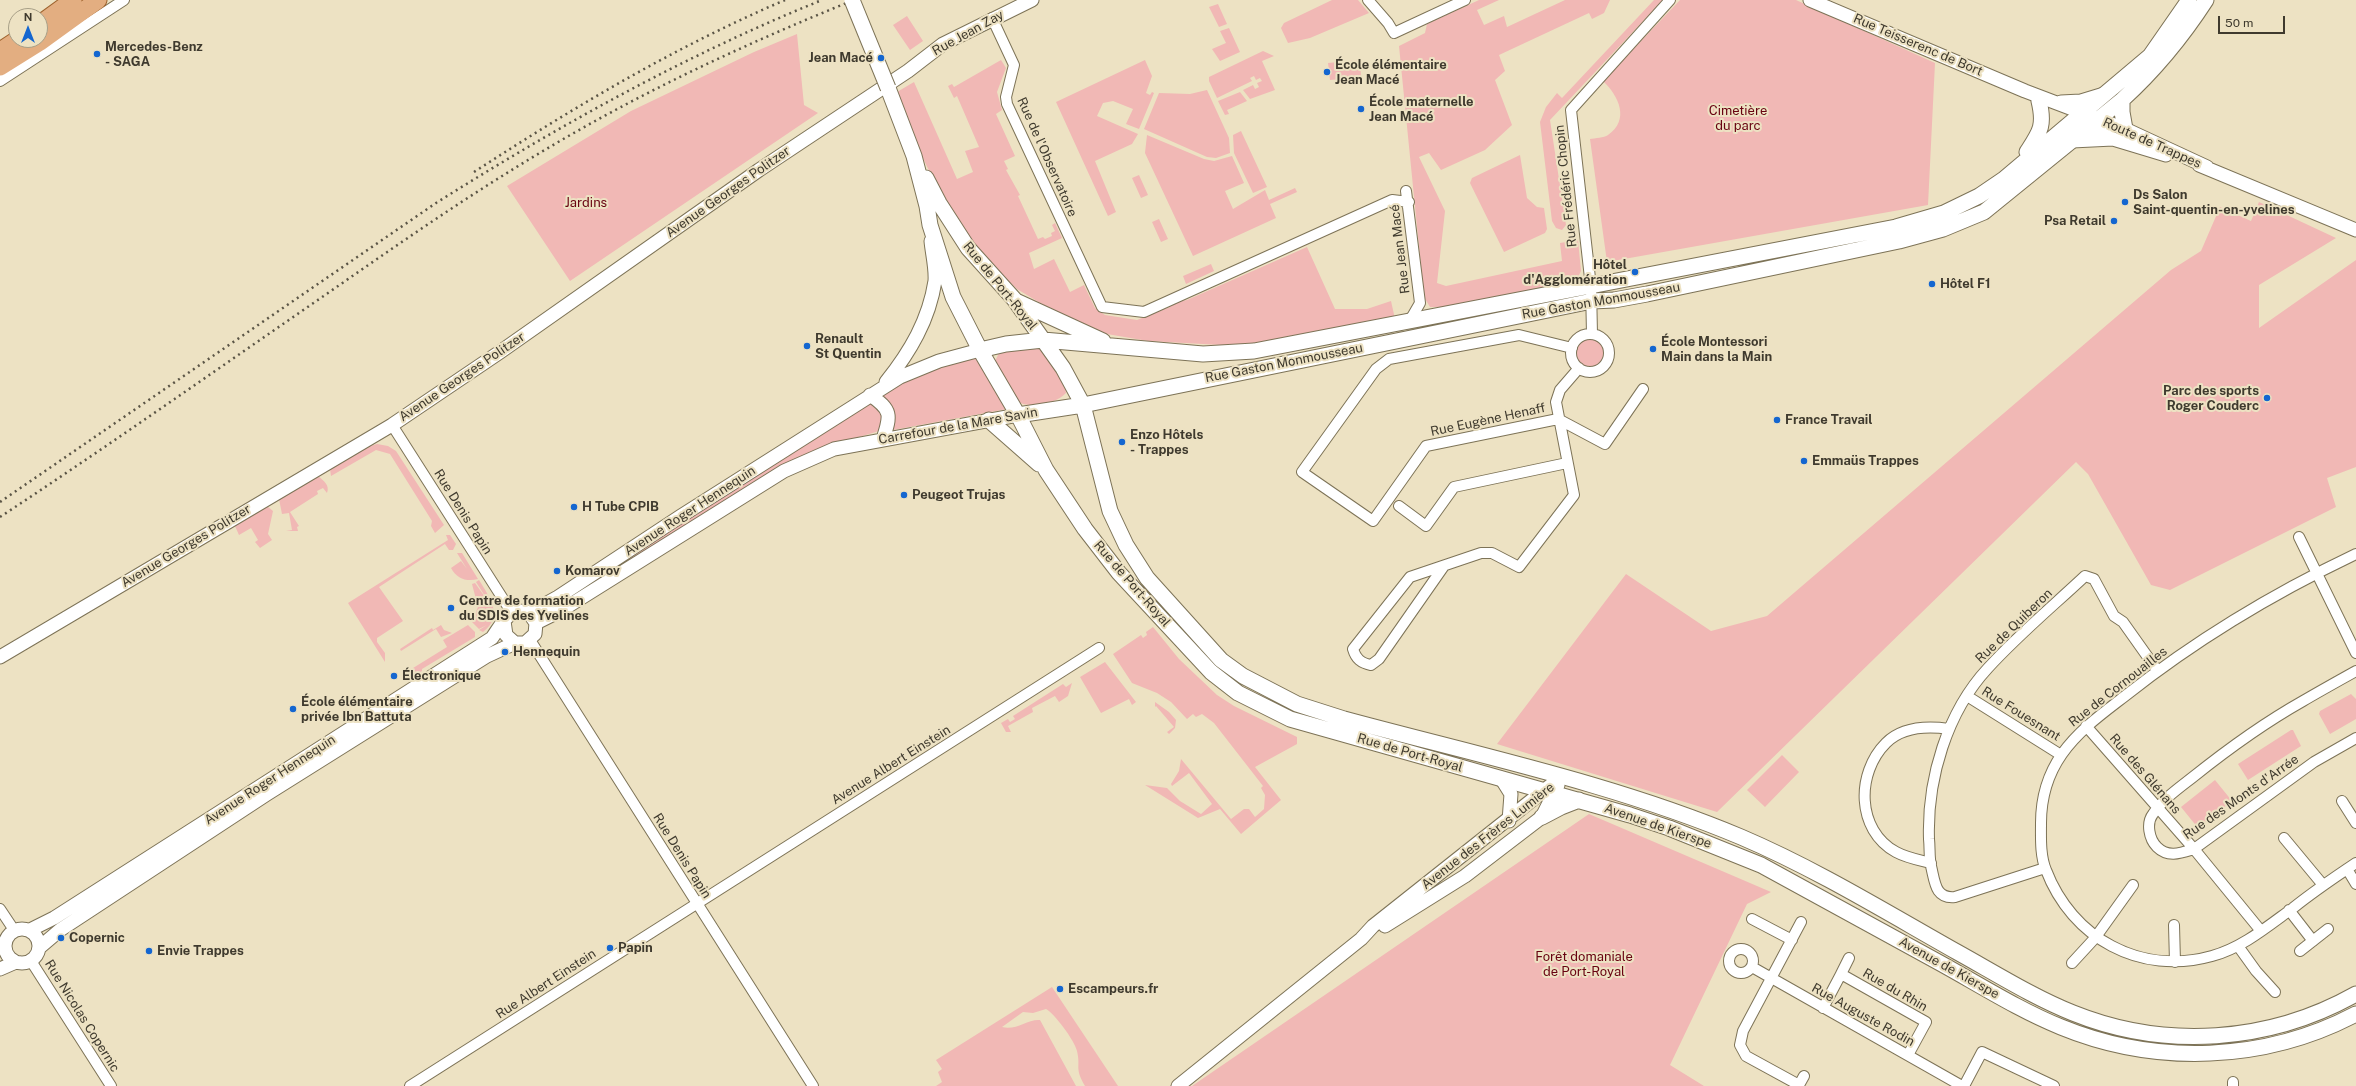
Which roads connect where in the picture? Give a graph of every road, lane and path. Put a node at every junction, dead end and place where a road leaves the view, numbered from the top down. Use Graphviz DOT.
graph roads {
  1 [pos="72,0"];
  2 [pos="98,0"];
  3 [pos="124,0"];
  4 [pos="852,0"];
  5 [pos="1032,0"];
  6 [pos="1368,0"];
  7 [pos="1465,0"];
  8 [pos="1670,0"];
  9 [pos="1810,0"];
  10 [pos="2189,0"];
  11 [pos="2206,0"];
  12 [pos="48,18"];
  13 [pos="992,18"];
  14 [pos="2150,56"];
  15 [pos="0,67"];
  16 [pos="908,71"];
  17 [pos="0,81"];
  18 [pos="2025,90"];
  19 [pos="2104,94"];
  20 [pos="2122,100"];
  21 [pos="2039,101"];
  22 [pos="2060,102"];
  23 [pos="2085,119"];
  24 [pos="2125,129"];
  25 [pos="2113,139"];
  26 [pos="2072,141"];
  27 [pos="914,156"];
  28 [pos="2020,165"];
  29 [pos="2207,167"];
  30 [pos="2027,178"];
  31 [pos="1406,191"];
  32 [pos="1408,202"];
  33 [pos="930,225"];
  34 [pos="2356,230"];
  35 [pos="1591,294"];
  36 [pos="1014,299"];
  37 [pos="1420,303"];
  38 [pos="1434,317"];
  39 [pos="1409,322"];
  40 [pos="1592,334"];
  41 [pos="1043,340"];
  42 [pos="1114,345"];
  43 [pos="1572,348"];
  44 [pos="980,350"];
  45 [pos="1579,368"];
  46 [pos="1643,389"];
  47 [pos="876,392"];
  48 [pos="1083,405"];
  49 [pos="1018,416"];
  50 [pos="1558,419"];
  51 [pos="989,420"];
  52 [pos="392,424"];
  53 [pos="883,439"];
  54 [pos="834,448"];
  55 [pos="1567,463"];
  56 [pos="1046,470"];
  57 [pos="1399,506"];
  58 [pos="2299,537"];
  59 [pos="2356,554"];
  60 [pos="1444,566"];
  61 [pos="2316,573"];
  62 [pos="508,617"];
  63 [pos="533,618"];
  64 [pos="2353,638"];
  65 [pos="530,640"];
  66 [pos="515,643"];
  67 [pos="1099,648"];
  68 [pos="2356,653"];
  69 [pos="0,657"];
  70 [pos="2157,670"];
  71 [pos="2356,671"];
  72 [pos="1968,696"];
  73 [pos="2086,726"];
  74 [pos="1949,730"];
  75 [pos="2356,738"];
  76 [pos="2061,755"];
  77 [pos="1501,778"];
  78 [pos="1561,778"];
  79 [pos="1550,792"];
  80 [pos="1579,800"];
  81 [pos="2342,801"];
  82 [pos="2158,809"];
  83 [pos="1542,817"];
  84 [pos="1509,821"];
  85 [pos="2356,823"];
  86 [pos="2284,838"];
  87 [pos="2194,849"];
  88 [pos="1931,863"];
  89 [pos="2356,863"];
  90 [pos="2045,868"];
  91 [pos="2346,869"];
  92 [pos="2356,884"];
  93 [pos="2134,885"];
  94 [pos="2323,885"];
  95 [pos="696,903"];
  96 [pos="0,910"];
  97 [pos="2289,910"];
  98 [pos="1752,919"];
  99 [pos="1801,922"];
  100 [pos="2174,925"];
  101 [pos="2328,928"];
  102 [pos="14,930"];
  103 [pos="30,930"];
  104 [pos="2261,931"];
  105 [pos="2095,938"];
  106 [pos="1361,939"];
  107 [pos="1792,940"];
  108 [pos="2313,940"];
  109 [pos="2,945"];
  110 [pos="2238,946"];
  111 [pos="40,947"];
  112 [pos="2300,951"];
  113 [pos="1849,958"];
  114 [pos="32,961"];
  115 [pos="16,962"];
  116 [pos="2174,962"];
  117 [pos="2072,963"];
  118 [pos="1752,967"];
  119 [pos="0,969"];
  120 [pos="1841,974"];
  121 [pos="1770,978"];
  122 [pos="2275,992"];
  123 [pos="2356,994"];
  124 [pos="1823,1008"];
  125 [pos="2356,1014"];
  126 [pos="1908,1055"];
  127 [pos="1804,1076"];
  128 [pos="111,1086"];
  129 [pos="410,1086"];
  130 [pos="813,1086"];
  131 [pos="1178,1086"];
  132 [pos="1963,1086"];
  133 [pos="2054,1086"];
  1 -- 12 [label="main road"];
  2 -- 15 [label="main road"];
  3 -- 17 [label="street"];
  4 -- 27 [label="main road, Rue de Port-Royal, bridge"];
  5 -- 13 [label="street, Rue Jean Zay"];
  6 -- 7 [label="street"];
  8 -- 35 [label="street, Rue Frédéric Chopin"];
  9 -- 18 [label="street, Rue Teisserenc de Bort"];
  10 -- 14 [label="main road"];
  11 -- 20 [label="main road"];
  13 -- 16 [label="street, Rue Jean Zay"];
  13 -- 32 [label="street, Rue de l'Observatoire"];
  14 -- 19 [label="main road"];
  14 -- 23 [label="main road"];
  16 -- 52 [label="street, Avenue Georges Politzer"];
  18 -- 21 [label="street, Rue Teisserenc de Bort"];
  18 -- 22 [label="street, Rue Teisserenc de Bort"];
  19 -- 22 [label="street"];
  19 -- 23 [label="main road"];
  20 -- 23 [label="main road"];
  20 -- 24 [label="main road"];
  21 -- 23 [label="street, Rue Teisserenc de Bort"];
  21 -- 28 [label="main road"];
  22 -- 23 [label="street, Rue Teisserenc de Bort"];
  23 -- 24 [label="street, Route de Trappes"];
  23 -- 25 [label="street, Route de Trappes"];
  23 -- 26 [label="main road, Rue Gaston Monmousseau"];
  23 -- 28 [label="main road, Rue Gaston Monmousseau"];
  23 -- 30 [label="main road"];
  24 -- 29 [label="street, Route de Trappes"];
  25 -- 26 [label="street"];
  25 -- 29 [label="street, Route de Trappes"];
  26 -- 30 [label="main road, Rue Gaston Monmousseau"];
  27 -- 33 [label="main road, Rue de Port-Royal"];
  27 -- 36 [label="main road, Rue de Port-Royal"];
  28 -- 35 [label="main road, Rue Gaston Monmousseau"];
  29 -- 34 [label="street, Route de Trappes"];
  30 -- 35 [label="main road, Rue Gaston Monmousseau"];
  31 -- 32 [label="street, Rue Jean Macé"];
  32 -- 37 [label="street, Rue Jean Macé"];
  33 -- 44 [label="main road, Rue de Port-Royal"];
  33 -- 47 [label="street"];
  35 -- 38 [label="main road, Rue Gaston Monmousseau"];
  35 -- 40 [label="street, Rue Frédéric Chopin"];
  35 -- 48 [label="main road, Rue Gaston Monmousseau"];
  36 -- 41 [label="main road, Rue de Port-Royal"];
  36 -- 42 [label="main road"];
  37 -- 38 [label="street, Rue Jean Macé"];
  37 -- 39 [label="street, Rue Jean Macé"];
  38 -- 39 [label="main road, Rue Gaston Monmousseau"];
  39 -- 42 [label="main road, Rue Gaston Monmousseau"];
  40 -- 43 [label="street"];
  40 -- 45 [label="street"];
  41 -- 42 [label="main road"];
  41 -- 44 [label="main road"];
  41 -- 48 [label="main road, Rue de Port-Royal"];
  43 -- 45 [label="street"];
  43 -- 50 [label="street, Rue Eugène Henaff"];
  44 -- 47 [label="street"];
  44 -- 49 [label="main road, Rue de Port-Royal"];
  45 -- 50 [label="street"];
  46 -- 50 [label="street"];
  47 -- 53 [label="street"];
  47 -- 63 [label="street, Avenue Roger Hennequin"];
  48 -- 49 [label="main road, Carrefour de la Mare Savin"];
  48 -- 78 [label="main road, Rue de Port-Royal"];
  49 -- 51 [label="street, Carrefour de la Mare Savin"];
  49 -- 56 [label="main road, Rue de Port-Royal"];
  50 -- 55 [label="street"];
  51 -- 53 [label="street, Carrefour de la Mare Savin"];
  51 -- 56 [label="main road"];
  52 -- 62 [label="street, Rue Denis Papin"];
  52 -- 69 [label="street, Avenue Georges Politzer"];
  53 -- 54 [label="street, Carrefour de la Mare Savin"];
  54 -- 63 [label="street, Avenue Roger Hennequin"];
  55 -- 57 [label="street"];
  55 -- 60 [label="street"];
  56 -- 77 [label="main road, Rue de Port-Royal"];
  58 -- 61 [label="street"];
  59 -- 61 [label="street, Rue de Cornouailles"];
  60 -- 60 [label="street"];
  61 -- 64 [label="street"];
  61 -- 70 [label="street, Rue de Cornouailles"];
  62 -- 63 [label="street, Avenue Roger Hennequin"];
  62 -- 66 [label="street"];
  62 -- 103 [label="street, Avenue Roger Hennequin"];
  63 -- 65 [label="street"];
  64 -- 68 [label="street"];
  65 -- 66 [label="street, Avenue Roger Hennequin"];
  65 -- 95 [label="street, Rue Denis Papin"];
  66 -- 111 [label="street, Avenue Roger Hennequin"];
  67 -- 95 [label="street, Avenue Albert Einstein"];
  70 -- 72 [label="street, Rue de Quiberon"];
  70 -- 73 [label="street, Rue de Cornouailles"];
  71 -- 82 [label="street, Rue des Monts d'Arrée"];
  72 -- 74 [label="street, Rue de Quiberon"];
  72 -- 76 [label="street, Rue Fouesnant"];
  73 -- 76 [label="street, Rue de Cornouailles"];
  73 -- 82 [label="street, Rue des Glénans"];
  74 -- 88 [label="street, Rue de Quiberon"];
  74 -- 88 [label="street"];
  75 -- 87 [label="street, Rue des Monts d'Arrée"];
  76 -- 90 [label="street, Rue de Cornouailles"];
  77 -- 79 [label="main road, Rue de Port-Royal"];
  77 -- 84 [label="street"];
  78 -- 79 [label="street, Avenue des Frères Lumière"];
  78 -- 123 [label="main road, Avenue de Kierspe"];
  79 -- 80 [label="main road, Avenue de Kierspe"];
  79 -- 83 [label="street, Avenue des Frères Lumière"];
  79 -- 84 [label="street, Avenue des Frères Lumière"];
  80 -- 83 [label="main road"];
  80 -- 125 [label="main road, Avenue de Kierspe"];
  81 -- 85 [label="street"];
  82 -- 87 [label="street, Rue des Glénans"];
  82 -- 87 [label="street, Rue des Monts d'Arrée"];
  83 -- 106 [label="street, Avenue des Frères Lumière"];
  84 -- 106 [label="street, Avenue des Frères Lumière"];
  86 -- 94 [label="street"];
  87 -- 104 [label="street, Rue des Glénans"];
  88 -- 90 [label="street, Rue de Quiberon"];
  89 -- 91 [label="street, Rue de Cornouailles"];
  90 -- 105 [label="street, Rue de Cornouailles"];
  91 -- 92 [label="street"];
  91 -- 94 [label="street, Rue de Cornouailles"];
  93 -- 105 [label="street"];
  94 -- 97 [label="street, Rue de Cornouailles"];
  95 -- 129 [label="street, Rue Albert Einstein"];
  95 -- 130 [label="street, Rue Denis Papin"];
  96 -- 102 [label="street"];
  97 -- 104 [label="street, Rue de Cornouailles"];
  97 -- 108 [label="street"];
  98 -- 107 [label="street"];
  99 -- 107 [label="street"];
  100 -- 116 [label="street"];
  101 -- 108 [label="street"];
  102 -- 103 [label="street, Avenue Roger Hennequin"];
  102 -- 109 [label="street"];
  103 -- 111 [label="street"];
  104 -- 110 [label="street, Rue de Cornouailles"];
  105 -- 116 [label="street, Rue de Cornouailles"];
  105 -- 117 [label="street"];
  106 -- 131 [label="street, Avenue des Frères Lumière"];
  107 -- 121 [label="street"];
  108 -- 112 [label="street"];
  109 -- 115 [label="street"];
  110 -- 116 [label="street, Rue de Cornouailles"];
  110 -- 122 [label="street"];
  111 -- 114 [label="street, Avenue Roger Hennequin"];
  113 -- 120 [label="street, Rue du Rhin"];
  114 -- 115 [label="street"];
  114 -- 128 [label="street, Rue Nicolas Copernic"];
  115 -- 119 [label="street"];
  118 -- 121 [label="street, Rue Auguste Rodin"];
  120 -- 124 [label="street, Rue du Rhin"];
  120 -- 126 [label="street, Rue du Rhin"];
  121 -- 124 [label="street, Rue Auguste Rodin"];
  121 -- 127 [label="street"];
  124 -- 126 [label="street, Rue Auguste Rodin"];
  126 -- 132 [label="street, Rue Auguste Rodin"];
  132 -- 133 [label="street"];
}
